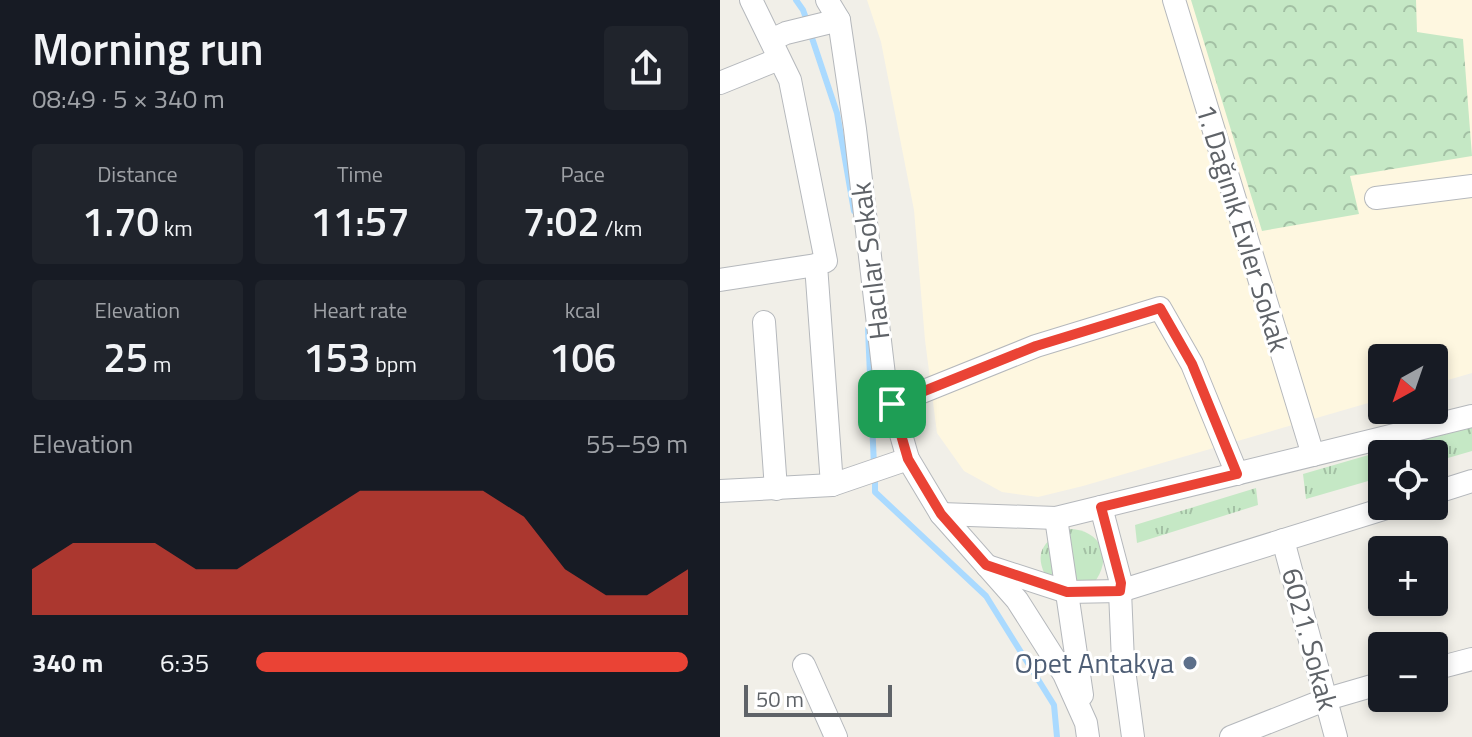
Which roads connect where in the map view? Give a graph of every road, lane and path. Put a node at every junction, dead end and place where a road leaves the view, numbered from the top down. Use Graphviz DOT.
graph roads {
  1 [pos="751,0"];
  2 [pos="827,0"];
  3 [pos="1174,0"];
  4 [pos="839,20"];
  5 [pos="779,44"];
  6 [pos="720,83"];
  7 [pos="1472,186"];
  8 [pos="1376,198"];
  9 [pos="816,265"];
  10 [pos="720,280"];
  11 [pos="764,322"];
  12 [pos="892,404"];
  13 [pos="1472,416"];
  14 [pos="1313,455"];
  15 [pos="898,463"];
  16 [pos="1237,474"];
  17 [pos="1472,481"];
  18 [pos="832,485"];
  19 [pos="776,489"];
  20 [pos="1448,489"];
  21 [pos="720,491"];
  22 [pos="1101,507"];
  23 [pos="941,514"];
  24 [pos="1368,514"];
  25 [pos="1056,518"];
  26 [pos="1283,540"];
  27 [pos="986,565"];
  28 [pos="1120,591"];
  29 [pos="1067,592"];
  30 [pos="1472,659"];
  31 [pos="804,665"];
  32 [pos="1448,665"];
  33 [pos="1368,687"];
  34 [pos="1327,699"];
  35 [pos="1087,730"];
  36 [pos="836,737"];
  37 [pos="1133,737"];
  38 [pos="1231,737"];
  39 [pos="1336,737"];
  1 -- 5 [label="street"];
  2 -- 4 [label="street, Hacılar Sokak"];
  3 -- 14 [label="street, 1. Dağınık Evler Sokak"];
  4 -- 5 [label="street"];
  4 -- 12 [label="street, Hacılar Sokak"];
  5 -- 6 [label="street"];
  5 -- 9 [label="street"];
  7 -- 8 [label="street"];
  9 -- 10 [label="street"];
  9 -- 18 [label="street"];
  11 -- 19 [label="street"];
  12 -- 15 [label="street, Hacılar Sokak"];
  12 -- 16 [label="street"];
  13 -- 14 [label="street"];
  14 -- 16 [label="street"];
  15 -- 18 [label="street"];
  15 -- 23 [label="street, Hacılar Sokak"];
  16 -- 22 [label="street"];
  17 -- 20 [label="street"];
  18 -- 19 [label="street"];
  19 -- 21 [label="street"];
  22 -- 25 [label="street"];
  22 -- 28 [label="street"];
  23 -- 25 [label="street"];
  23 -- 27 [label="street, Hacılar Sokak"];
  24 -- 26 [label="street"];
  25 -- 29 [label="street"];
  26 -- 28 [label="street"];
  26 -- 34 [label="street, 6021. Sokak"];
  27 -- 29 [label="street"];
  27 -- 35 [label="street, Hacılar Sokak"];
  28 -- 29 [label="street"];
  28 -- 37 [label="street"];
  29 -- 35 [label="street"];
  30 -- 32 [label="street"];
  31 -- 36 [label="street"];
  33 -- 34 [label="street"];
  34 -- 38 [label="street"];
  34 -- 39 [label="street, 6021. Sokak"];
}
